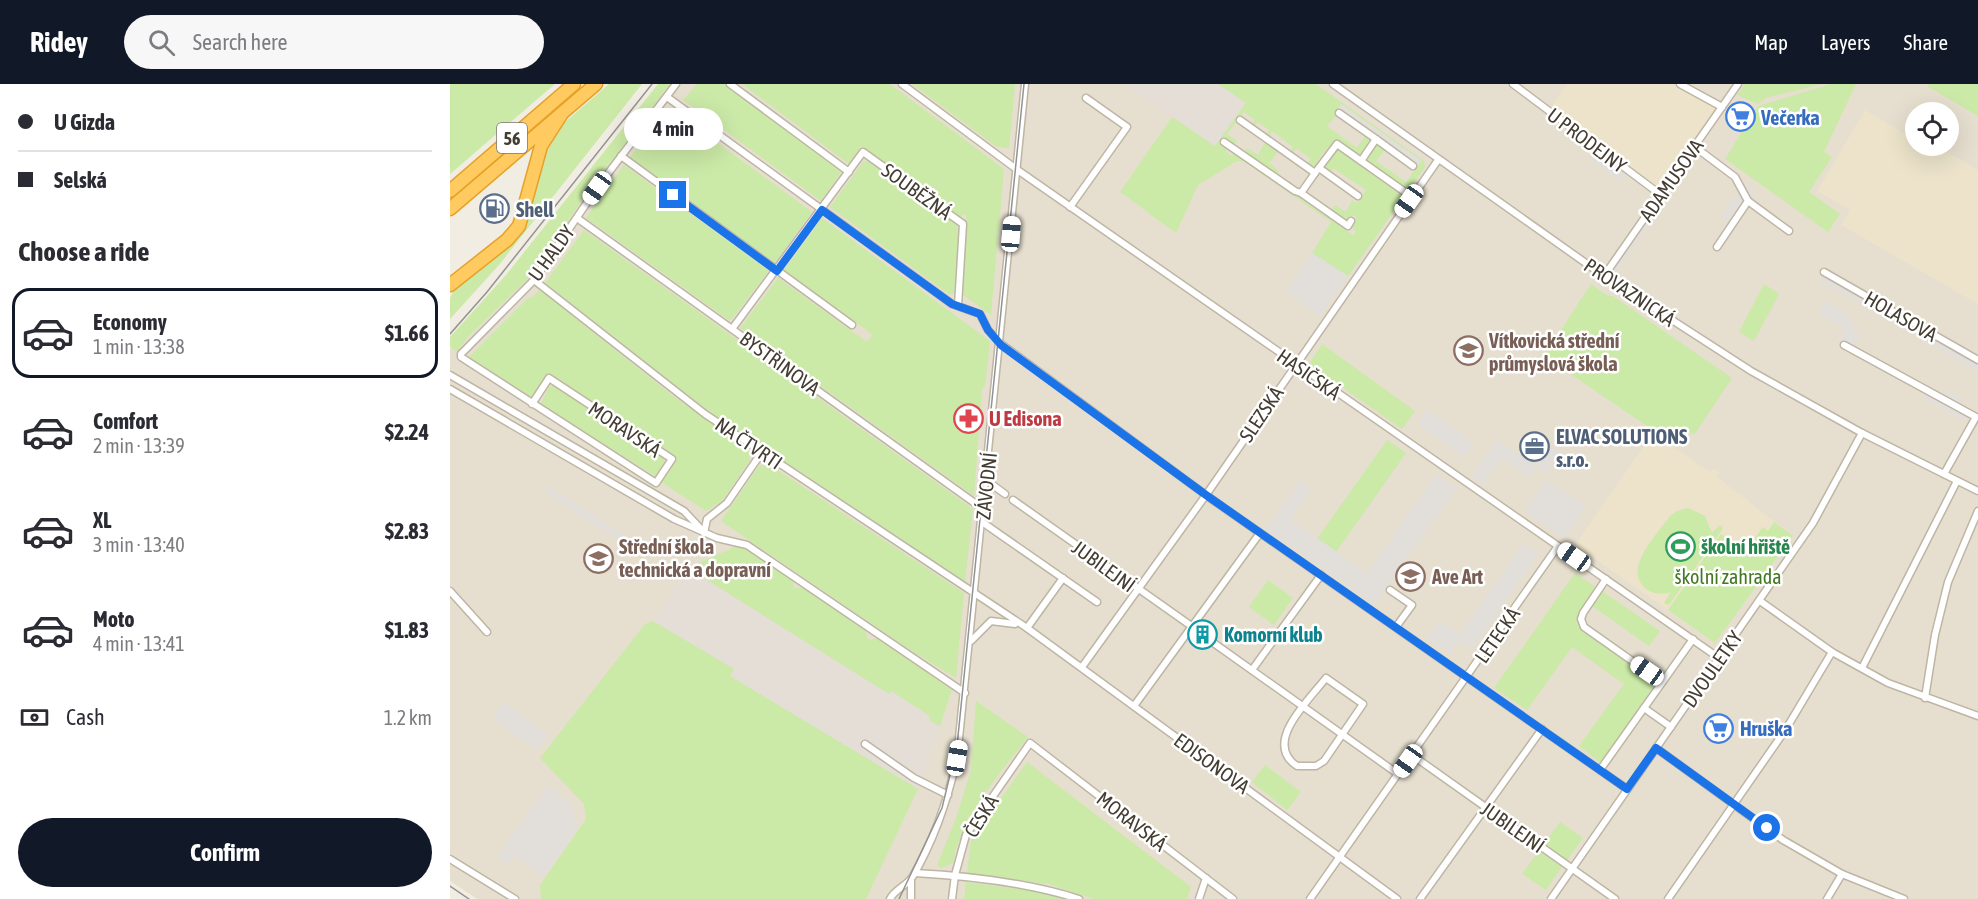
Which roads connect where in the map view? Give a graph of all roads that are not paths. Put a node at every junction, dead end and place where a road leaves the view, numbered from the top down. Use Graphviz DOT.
graph roads {
  1 [pos="574,84"];
  2 [pos="596,84"];
  3 [pos="676,84"];
  4 [pos="730,84"];
  5 [pos="902,84"];
  6 [pos="1025,84"];
  7 [pos="1333,84"];
  8 [pos="1513,84"];
  9 [pos="1680,84"];
  10 [pos="1738,84"];
  11 [pos="1341,86"];
  12 [pos="667,97"];
  13 [pos="1086,98"];
  14 [pos="1722,107"];
  15 [pos="1339,113"];
  16 [pos="561,115"];
  17 [pos="1240,120"];
  18 [pos="1376,139"];
  19 [pos="1224,142"];
  20 [pos="1695,147"];
  21 [pos="621,156"];
  22 [pos="1438,160"];
  23 [pos="1361,161"];
  24 [pos="1413,166"];
  25 [pos="1017,170"];
  26 [pos="1317,170"];
  27 [pos="849,171"];
  28 [pos="450,191"];
  29 [pos="1301,193"];
  30 [pos="1661,195"];
  31 [pos="1359,196"];
  32 [pos="1412,197"];
  33 [pos="1748,201"];
  34 [pos="1070,207"];
  35 [pos="450,209"];
  36 [pos="822,210"];
  37 [pos="577,218"];
  38 [pos="1352,221"];
  39 [pos="1789,231"];
  40 [pos="1717,247"];
  41 [pos="777,271"];
  42 [pos="1824,272"];
  43 [pos="1604,276"];
  44 [pos="534,280"];
  45 [pos="450,285"];
  46 [pos="958,306"];
  47 [pos="852,325"];
  48 [pos="732,329"];
  49 [pos="1000,343"];
  50 [pos="1844,345"];
  51 [pos="461,357"];
  52 [pos="1978,360"];
  53 [pos="1295,364"];
  54 [pos="450,375"];
  55 [pos="450,389"];
  56 [pos="532,404"];
  57 [pos="1862,433"];
  58 [pos="762,452"];
  59 [pos="1944,474"];
  60 [pos="986,480"];
  61 [pos="1957,480"];
  62 [pos="1978,491"];
  63 [pos="1005,494"];
  64 [pos="1206,495"];
  65 [pos="1013,500"];
  66 [pos="983,509"];
  67 [pos="1978,511"];
  68 [pos="982,522"];
  69 [pos="704,533"];
  70 [pos="1260,533"];
  71 [pos="1558,546"];
  72 [pos="1321,575"];
  73 [pos="1063,578"];
  74 [pos="1606,579"];
  75 [pos="1138,590"];
  76 [pos="1390,590"];
  77 [pos="450,591"];
  78 [pos="975,593"];
  79 [pos="1760,601"];
  80 [pos="1097,602"];
  81 [pos="1190,626"];
  82 [pos="1396,627"];
  83 [pos="1027,628"];
  84 [pos="1197,630"];
  85 [pos="487,632"];
  86 [pos="1208,639"];
  87 [pos="1693,639"];
  88 [pos="970,642"];
  89 [pos="1832,652"];
  90 [pos="1719,658"];
  91 [pos="1082,667"];
  92 [pos="1862,668"];
  93 [pos="1252,670"];
  94 [pos="1468,677"];
  95 [pos="1662,682"];
  96 [pos="965,693"];
  97 [pos="1925,698"];
  98 [pos="1134,706"];
  99 [pos="1304,707"];
  100 [pos="1644,708"];
  101 [pos="1978,716"];
  102 [pos="1671,727"];
  103 [pos="1542,729"];
  104 [pos="1342,735"];
  105 [pos="1030,743"];
  106 [pos="865,744"];
  107 [pos="1656,748"];
  108 [pos="1412,755"];
  109 [pos="1600,770"];
  110 [pos="1398,774"];
  111 [pos="1627,789"];
  112 [pos="948,795"];
  113 [pos="1734,804"];
  114 [pos="1485,806"];
  115 [pos="1339,856"];
  116 [pos="450,859"];
  117 [pos="1572,868"];
  118 [pos="1842,874"];
  119 [pos="955,875"];
  120 [pos="913,876"];
  121 [pos="1206,878"];
  122 [pos="515,899"];
  123 [pos="890,899"];
  124 [pos="911,899"];
  125 [pos="952,899"];
  126 [pos="1079,899"];
  127 [pos="1200,899"];
  128 [pos="1233,899"];
  129 [pos="1310,899"];
  130 [pos="1396,899"];
  131 [pos="1420,899"];
  132 [pos="1551,899"];
  133 [pos="1615,899"];
  134 [pos="1668,899"];
  135 [pos="1827,899"];
  136 [pos="1904,899"];
  1 -- 28 [label="highway, 56"];
  2 -- 16 [label="highway, 56"];
  3 -- 12 [label="street, U HALDY"];
  4 -- 27 [label="street"];
  5 -- 25 [label="street, HASIČSKÁ"];
  6 -- 25 [label="street, ZÁVODNÍ"];
  7 -- 11 [label="street, PROVAZNICKÁ"];
  8 -- 30 [label="street, U PRODEJNY"];
  9 -- 14 [label="street"];
  10 -- 14 [label="street, ADAMUSOVA"];
  11 -- 22 [label="street, PROVAZNICKÁ"];
  12 -- 21 [label="street, U HALDY"];
  12 -- 36 [label="street"];
  13 -- 34 [label="street"];
  14 -- 20 [label="street, ADAMUSOVA"];
  15 -- 18 [label="street"];
  16 -- 35 [label="highway, 56"];
  16 -- 45 [label="highway"];
  17 -- 26 [label="street"];
  18 -- 23 [label="street"];
  18 -- 24 [label="street"];
  19 -- 29 [label="street"];
  20 -- 30 [label="street, ADAMUSOVA"];
  20 -- 33 [label="street"];
  21 -- 37 [label="street, U HALDY"];
  21 -- 41 [label="street"];
  22 -- 32 [label="street, SLEZSKÁ"];
  22 -- 43 [label="street, PROVAZNICKÁ"];
  23 -- 26 [label="street"];
  23 -- 32 [label="street"];
  25 -- 34 [label="street, HASIČSKÁ"];
  25 -- 49 [label="street, ZÁVODNÍ"];
  26 -- 29 [label="street"];
  26 -- 31 [label="street"];
  27 -- 36 [label="street"];
  27 -- 46 [label="street, SOUBĚŽNÁ"];
  29 -- 38 [label="street"];
  30 -- 43 [label="street, ADAMUSOVA"];
  32 -- 53 [label="street, SLEZSKÁ"];
  33 -- 39 [label="street"];
  33 -- 40 [label="street"];
  34 -- 53 [label="street, HASIČSKÁ"];
  36 -- 41 [label="street"];
  36 -- 46 [label="street"];
  37 -- 44 [label="street, U HALDY"];
  37 -- 48 [label="street, BYSTŘINOVA"];
  41 -- 47 [label="street"];
  41 -- 48 [label="street"];
  42 -- 52 [label="street, HOLASOVA"];
  43 -- 57 [label="street, PROVAZNICKÁ"];
  44 -- 51 [label="street, U HALDY"];
  44 -- 58 [label="street, NA ČTVRTI"];
  46 -- 49 [label="street"];
  48 -- 66 [label="street, BYSTŘINOVA"];
  49 -- 60 [label="street, ZÁVODNÍ"];
  49 -- 64 [label="street"];
  50 -- 59 [label="street"];
  51 -- 56 [label="street, MORAVSKÁ"];
  53 -- 64 [label="street, SLEZSKÁ"];
  53 -- 71 [label="street, HASIČSKÁ"];
  54 -- 69 [label="street"];
  55 -- 69 [label="street"];
  56 -- 56 [label="street, MORAVSKÁ"];
  57 -- 59 [label="street, PROVAZNICKÁ"];
  57 -- 79 [label="street, DVOULETKY"];
  58 -- 69 [label="street"];
  58 -- 78 [label="street, NA ČTVRTI"];
  59 -- 61 [label="street, PROVAZNICKÁ"];
  60 -- 63 [label="street"];
  60 -- 66 [label="street, ZÁVODNÍ"];
  61 -- 62 [label="street, PROVAZNICKÁ"];
  61 -- 92 [label="street"];
  64 -- 70 [label="street"];
  64 -- 75 [label="street, SLEZSKÁ"];
  65 -- 75 [label="street, JUBILEJNÍ"];
  66 -- 68 [label="street, ZÁVODNÍ"];
  67 -- 97 [label="street"];
  68 -- 73 [label="street"];
  68 -- 78 [label="street, ZÁVODNÍ"];
  69 -- 96 [label="street"];
  70 -- 72 [label="street"];
  70 -- 81 [label="street"];
  71 -- 74 [label="street, HASIČSKÁ"];
  71 -- 94 [label="street, LETECKÁ"];
  72 -- 82 [label="street"];
  72 -- 93 [label="street"];
  73 -- 80 [label="street"];
  73 -- 83 [label="street"];
  74 -- 87 [label="street, HASIČSKÁ"];
  74 -- 95 [label="street"];
  75 -- 81 [label="street, JUBILEJNÍ"];
  75 -- 91 [label="street, SLEZSKÁ"];
  76 -- 82 [label="street"];
  77 -- 85 [label="street"];
  78 -- 83 [label="street, EDISONOVA"];
  78 -- 88 [label="street, ZÁVODNÍ"];
  79 -- 89 [label="street"];
  79 -- 90 [label="street, DVOULETKY"];
  81 -- 84 [label="street, JUBILEJNÍ"];
  81 -- 98 [label="street"];
  82 -- 94 [label="street"];
  83 -- 88 [label="street, EDISONOVA"];
  83 -- 91 [label="street, EDISONOVA"];
  86 -- 93 [label="street"];
  87 -- 90 [label="street, HASIČSKÁ"];
  87 -- 95 [label="street"];
  88 -- 96 [label="street, ZÁVODNÍ"];
  89 -- 92 [label="street"];
  89 -- 113 [label="street"];
  90 -- 102 [label="street, DVOULETKY"];
  91 -- 98 [label="street, EDISONOVA"];
  92 -- 97 [label="street"];
  93 -- 99 [label="street"];
  94 -- 103 [label="street"];
  94 -- 108 [label="street, LETECKÁ"];
  95 -- 100 [label="street"];
  96 -- 112 [label="street, ZÁVODNÍ"];
  97 -- 101 [label="street"];
  98 -- 115 [label="street, EDISONOVA"];
  99 -- 104 [label="street"];
  99 -- 104 [label="street"];
  99 -- 104 [label="street"];
  100 -- 102 [label="street"];
  100 -- 109 [label="street"];
  102 -- 107 [label="street, DVOULETKY"];
  103 -- 109 [label="street"];
  103 -- 114 [label="street"];
  104 -- 110 [label="street"];
  105 -- 119 [label="street, ČESKÁ"];
  105 -- 121 [label="street, MORAVSKÁ"];
  106 -- 112 [label="street"];
  107 -- 111 [label="street, DVOULETKY"];
  107 -- 113 [label="street"];
  108 -- 110 [label="street, LETECKÁ"];
  108 -- 114 [label="street, JUBILEJNÍ"];
  109 -- 111 [label="street"];
  110 -- 115 [label="street, LETECKÁ"];
  111 -- 117 [label="street, DVOULETKY"];
  112 -- 120 [label="street, ZÁVODNÍ"];
  113 -- 118 [label="street"];
  113 -- 134 [label="street"];
  114 -- 117 [label="street, JUBILEJNÍ"];
  114 -- 131 [label="street"];
  115 -- 129 [label="street, LETECKÁ"];
  115 -- 130 [label="street, EDISONOVA"];
  116 -- 122 [label="street"];
  117 -- 132 [label="street, DVOULETKY"];
  117 -- 133 [label="street, JUBILEJNÍ"];
  118 -- 135 [label="street"];
  118 -- 136 [label="street"];
  119 -- 120 [label="street"];
  119 -- 125 [label="street, ČESKÁ"];
  119 -- 126 [label="street"];
  120 -- 123 [label="street, ZÁVODNÍ"];
  120 -- 124 [label="street, ZÁVODNÍ"];
  121 -- 127 [label="street"];
  121 -- 128 [label="street, MORAVSKÁ"];
}
